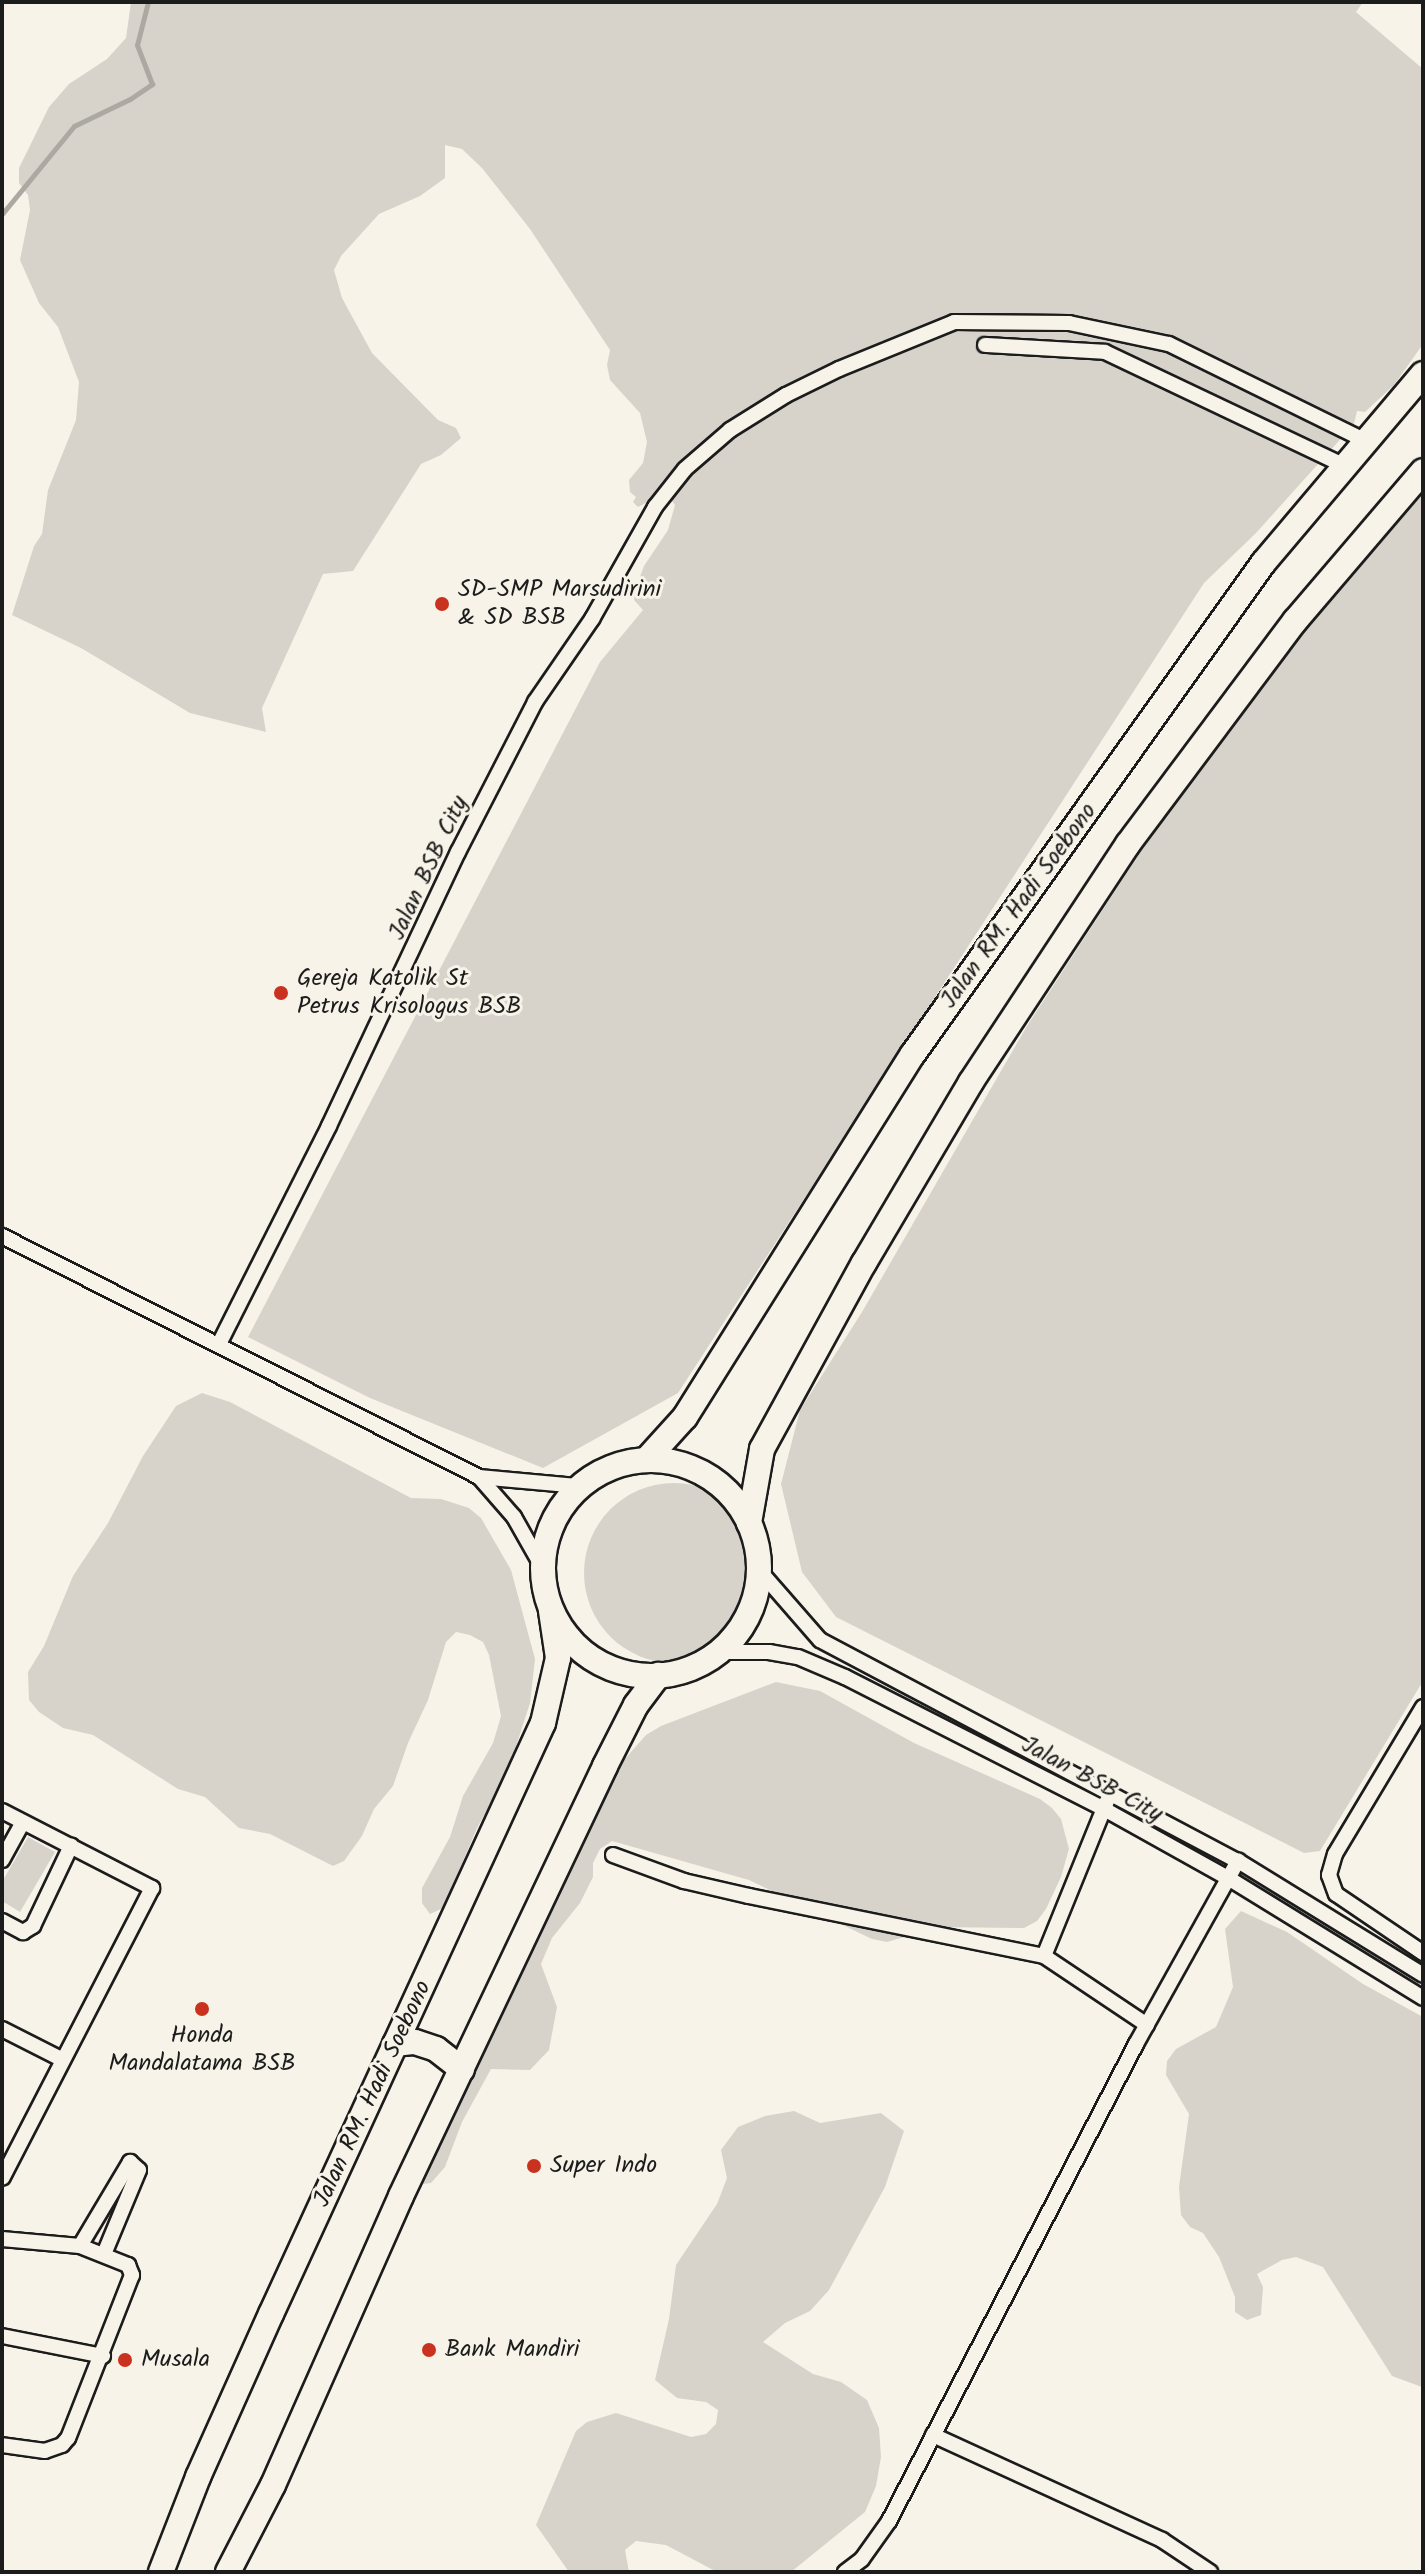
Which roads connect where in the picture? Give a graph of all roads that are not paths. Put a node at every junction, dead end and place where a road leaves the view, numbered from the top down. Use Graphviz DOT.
graph roads {
  1 [pos="1069,323"];
  2 [pos="985,345"];
  3 [pos="1105,352"];
  4 [pos="1423,374"];
  5 [pos="1366,441"];
  6 [pos="1345,466"];
  7 [pos="1423,471"];
  8 [pos="2,1236"];
  9 [pos="219,1344"];
  10 [pos="646,1460"];
  11 [pos="479,1477"];
  12 [pos="577,1486"];
  13 [pos="749,1523"];
  14 [pos="544,1570"];
  15 [pos="759,1570"];
  16 [pos="551,1611"];
  17 [pos="720,1652"];
  18 [pos="659,1675"];
  19 [pos="1421,1718"];
  20 [pos="1110,1793"];
  21 [pos="1104,1809"];
  22 [pos="2,1811"];
  23 [pos="23,1822"];
  24 [pos="71,1846"];
  25 [pos="613,1855"];
  26 [pos="2,1860"];
  27 [pos="1238,1861"];
  28 [pos="1228,1878"];
  29 [pos="2,1921"];
  30 [pos="1423,1953"];
  31 [pos="1044,1956"];
  32 [pos="1423,1975"];
  33 [pos="1423,1998"];
  34 [pos="1147,2025"];
  35 [pos="2,2029"];
  36 [pos="395,2044"];
  37 [pos="63,2060"];
  38 [pos="462,2069"];
  39 [pos="2,2141"];
  40 [pos="17,2148"];
  41 [pos="2,2178"];
  42 [pos="2,2239"];
  43 [pos="80,2246"];
  44 [pos="104,2254"];
  45 [pos="2,2336"];
  46 [pos="103,2356"];
  47 [pos="933,2435"];
  48 [pos="2,2445"];
  49 [pos="161,2572"];
  50 [pos="228,2572"];
  51 [pos="845,2572"];
  52 [pos="1210,2572"];
  1 -- 3 [label="street"];
  1 -- 5 [label="street, Jalan BSB City"];
  1 -- 9 [label="street, Jalan BSB City"];
  2 -- 3 [label="street"];
  3 -- 6 [label="street"];
  4 -- 5 [label="main road, Jalan RM. Hadi Soebono"];
  5 -- 6 [label="main road, Jalan RM. Hadi Soebono"];
  6 -- 10 [label="main road, Jalan RM. Hadi Soebono"];
  7 -- 13 [label="main road, Jalan RM. Hadi Soebono"];
  8 -- 9 [label="street"];
  9 -- 11 [label="street"];
  10 -- 12 [label="main road, Jalan RM. Hadi Soebono"];
  10 -- 13 [label="main road, Jalan RM. Hadi Soebono"];
  11 -- 12 [label="street"];
  11 -- 14 [label="street"];
  12 -- 14 [label="main road, Jalan RM. Hadi Soebono"];
  13 -- 15 [label="main road, Jalan RM. Hadi Soebono"];
  14 -- 16 [label="main road, Jalan RM. Hadi Soebono"];
  15 -- 17 [label="main road, Jalan RM. Hadi Soebono"];
  15 -- 20 [label="street, Jalan BSB City"];
  16 -- 18 [label="main road, Jalan RM. Hadi Soebono"];
  16 -- 36 [label="main road, Jalan RM. Hadi Soebono"];
  17 -- 18 [label="main road, Jalan RM. Hadi Soebono"];
  17 -- 21 [label="street, Jalan BSB City"];
  18 -- 38 [label="main road"];
  19 -- 30 [label="street"];
  20 -- 21 [label="street"];
  20 -- 27 [label="street, Jalan BSB City"];
  21 -- 28 [label="street, Jalan BSB City"];
  21 -- 31 [label="street"];
  22 -- 23 [label="street"];
  23 -- 24 [label="street"];
  23 -- 26 [label="street"];
  24 -- 29 [label="street"];
  24 -- 37 [label="street"];
  25 -- 31 [label="street"];
  27 -- 28 [label="street"];
  27 -- 32 [label="street, Jalan BSB City"];
  28 -- 33 [label="street, Jalan BSB City"];
  28 -- 34 [label="street"];
  31 -- 34 [label="street"];
  34 -- 47 [label="street"];
  35 -- 37 [label="street"];
  36 -- 38 [label="main road"];
  36 -- 49 [label="main road, Jalan RM. Hadi Soebono"];
  37 -- 40 [label="street"];
  38 -- 50 [label="main road"];
  39 -- 40 [label="street"];
  40 -- 41 [label="street"];
  42 -- 43 [label="street"];
  43 -- 44 [label="street"];
  43 -- 44 [label="street"];
  44 -- 46 [label="street"];
  45 -- 46 [label="street"];
  46 -- 48 [label="street"];
  47 -- 51 [label="street"];
  47 -- 52 [label="street"];
}
